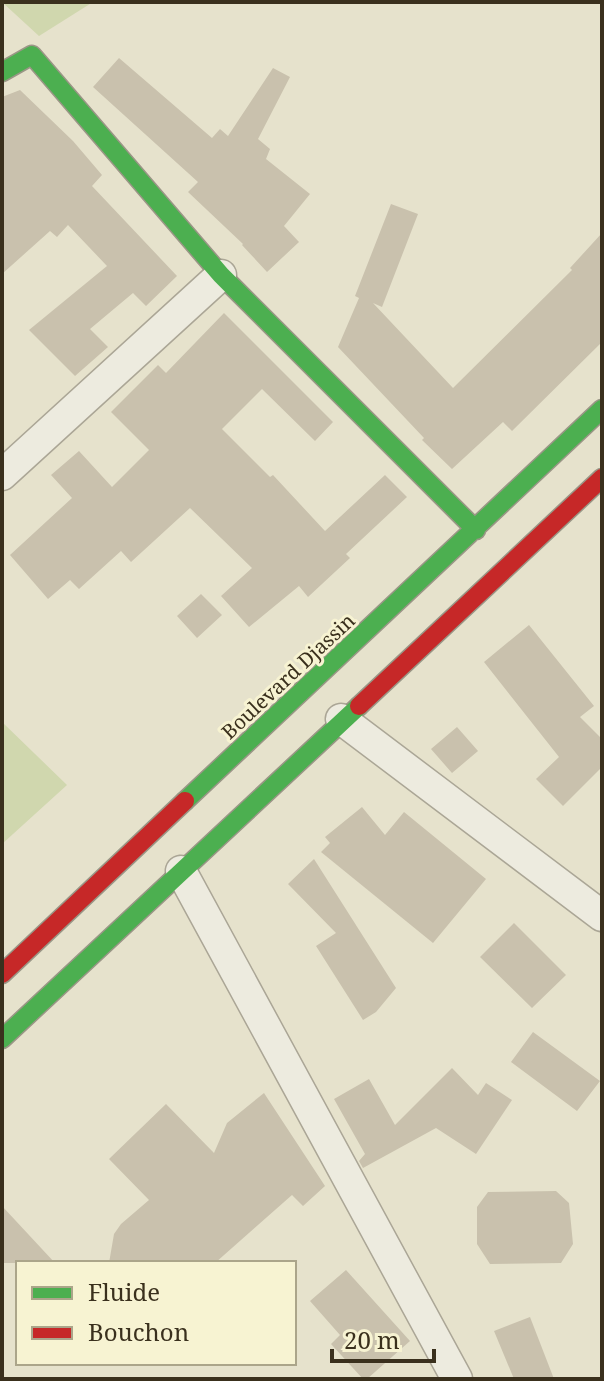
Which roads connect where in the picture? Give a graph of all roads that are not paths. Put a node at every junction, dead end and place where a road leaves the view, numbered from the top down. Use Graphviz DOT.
graph roads {
  1 [pos="2,72"];
  2 [pos="221,275"];
  3 [pos="602,409"];
  4 [pos="2,475"];
  5 [pos="602,478"];
  6 [pos="476,530"];
  7 [pos="341,719"];
  8 [pos="181,871"];
  9 [pos="602,916"];
  10 [pos="2,974"];
  11 [pos="2,1039"];
  12 [pos="457,1379"];
  1 -- 2 [label="main road"];
  2 -- 4 [label="street"];
  2 -- 6 [label="main road"];
  3 -- 6 [label="main road, Boulevard Djassin"];
  5 -- 7 [label="main road"];
  6 -- 10 [label="main road, Boulevard Djassin"];
  7 -- 8 [label="main road"];
  7 -- 9 [label="street"];
  8 -- 11 [label="main road"];
  8 -- 12 [label="street"];
}
